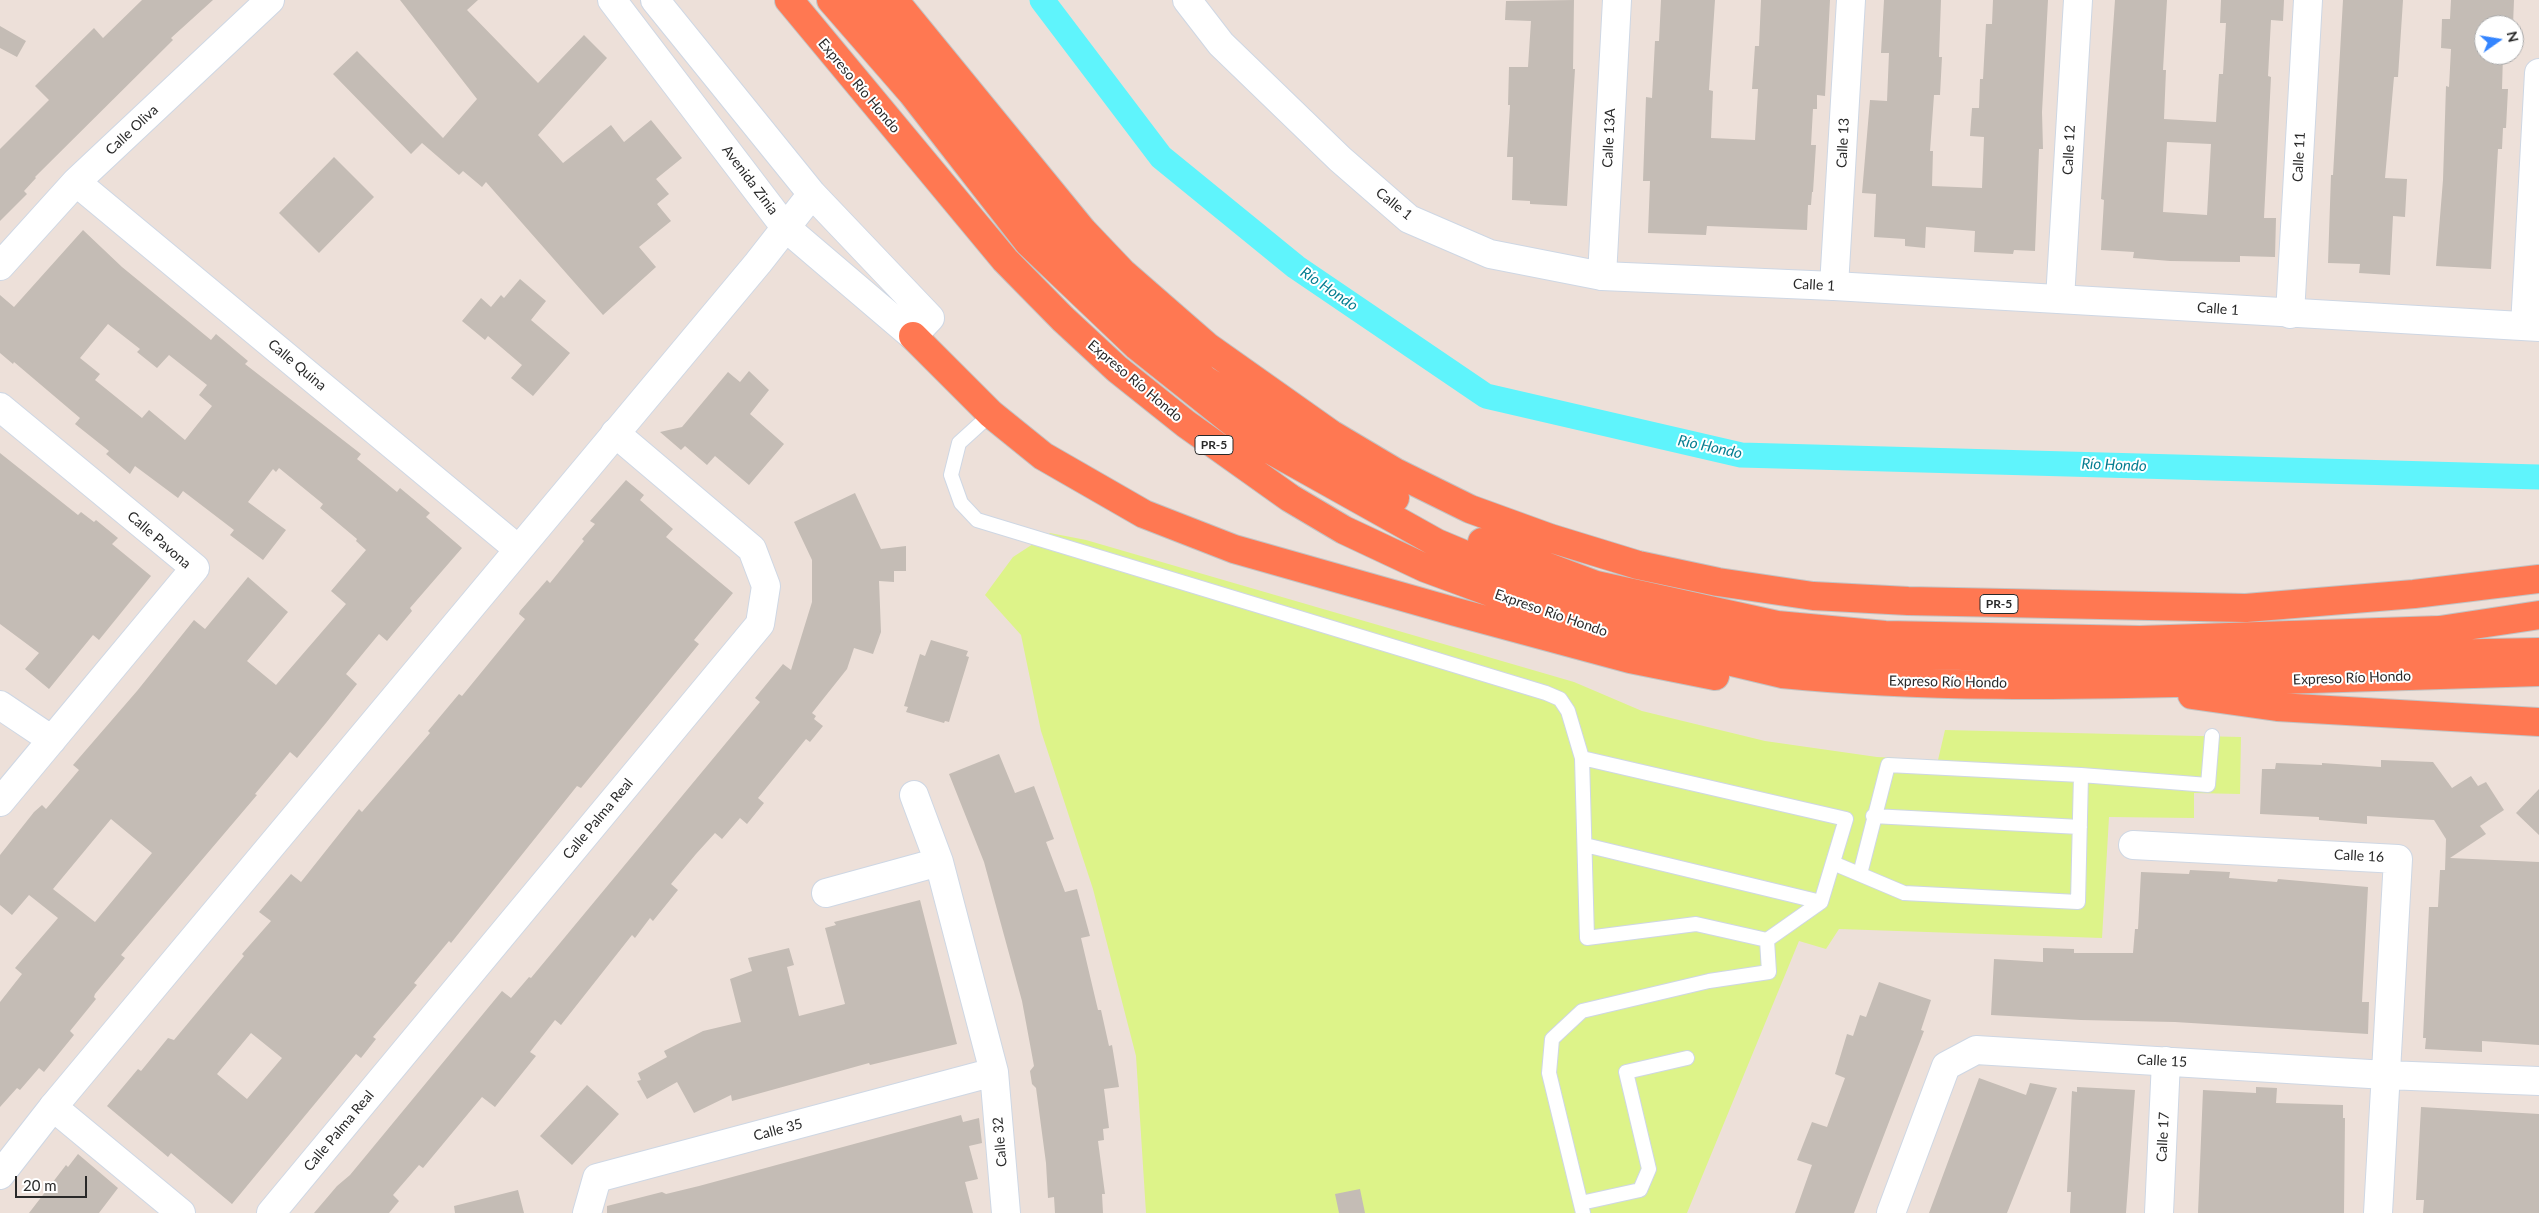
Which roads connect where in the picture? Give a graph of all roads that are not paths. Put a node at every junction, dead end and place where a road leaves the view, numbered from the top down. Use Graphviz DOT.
graph roads {
  1 [pos="270,0"];
  2 [pos="612,0"];
  3 [pos="655,0"];
  4 [pos="789,0"];
  5 [pos="831,0"];
  6 [pos="862,0"];
  7 [pos="894,0"];
  8 [pos="1187,0"];
  9 [pos="1617,0"];
  10 [pos="1851,0"];
  11 [pos="2078,0"];
  12 [pos="2308,0"];
  13 [pos="2539,73"];
  14 [pos="76,182"];
  15 [pos="812,194"];
  16 [pos="785,227"];
  17 [pos="0,266"];
  18 [pos="1602,276"];
  19 [pos="1834,286"];
  20 [pos="2060,299"];
  21 [pos="2290,314"];
  22 [pos="2532,326"];
  23 [pos="921,327"];
  24 [pos="0,407"];
  25 [pos="991,414"];
  26 [pos="615,433"];
  27 [pos="518,549"];
  28 [pos="2539,579"];
  29 [pos="2539,615"];
  30 [pos="2539,652"];
  31 [pos="2539,672"];
  32 [pos="1782,674"];
  33 [pos="2111,684"];
  34 [pos="0,705"];
  35 [pos="2539,722"];
  36 [pos="2212,736"];
  37 [pos="52,740"];
  38 [pos="1582,758"];
  39 [pos="2081,776"];
  40 [pos="914,795"];
  41 [pos="0,802"];
  42 [pos="1873,816"];
  43 [pos="2080,827"];
  44 [pos="2132,844"];
  45 [pos="1584,845"];
  46 [pos="939,862"];
  47 [pos="1833,863"];
  48 [pos="1860,874"];
  49 [pos="826,893"];
  50 [pos="1821,902"];
  51 [pos="1767,940"];
  52 [pos="1687,1058"];
  53 [pos="2166,1061"];
  54 [pos="994,1072"];
  55 [pos="2386,1075"];
  56 [pos="2539,1082"];
  57 [pos="53,1107"];
  58 [pos="0,1175"];
  59 [pos="1582,1208"];
  60 [pos="181,1213"];
  61 [pos="270,1213"];
  62 [pos="587,1213"];
  63 [pos="1006,1213"];
  64 [pos="1891,1213"];
  65 [pos="2159,1213"];
  66 [pos="2378,1213"];
  1 -- 14 [label="street, Calle Oliva"];
  2 -- 16 [label="street, Avenida Zinia"];
  3 -- 15 [label="street"];
  4 -- 32 [label="highway, Expreso Río Hondo / PR-5"];
  5 -- 30 [label="highway"];
  6 -- 29 [label="highway"];
  7 -- 28 [label="highway, PR-5"];
  8 -- 18 [label="street, Calle 1"];
  9 -- 18 [label="street, Calle 13A"];
  10 -- 19 [label="street, Calle 13"];
  11 -- 20 [label="street, Calle 12"];
  12 -- 21 [label="street, Calle 11"];
  13 -- 22 [label="street"];
  14 -- 17 [label="street, Calle Oliva"];
  14 -- 27 [label="street, Calle Quina"];
  15 -- 16 [label="street"];
  15 -- 23 [label="street"];
  16 -- 23 [label="street, Avenida Zinia"];
  16 -- 26 [label="street"];
  18 -- 19 [label="street, Calle 1"];
  19 -- 20 [label="street, Calle 1"];
  20 -- 21 [label="street, Calle 1"];
  21 -- 22 [label="street, Calle 1"];
  23 -- 25 [label="highway"];
  24 -- 37 [label="street, Calle Pavona"];
  25 -- 32 [label="highway"];
  25 -- 38 [label="lane"];
  26 -- 27 [label="street"];
  26 -- 61 [label="street, Calle Palma Real"];
  27 -- 57 [label="street"];
  31 -- 33 [label="highway, Expreso Río Hondo / PR-5"];
  32 -- 33 [label="highway, Expreso Río Hondo / PR-5"];
  33 -- 35 [label="highway"];
  34 -- 37 [label="street"];
  36 -- 39 [label="lane"];
  37 -- 41 [label="street, Calle Pavona"];
  38 -- 45 [label="lane"];
  38 -- 47 [label="lane"];
  39 -- 42 [label="lane"];
  39 -- 43 [label="lane"];
  40 -- 46 [label="street, Calle 32"];
  42 -- 43 [label="lane"];
  42 -- 48 [label="lane"];
  43 -- 48 [label="lane"];
  44 -- 55 [label="street, Calle 16"];
  45 -- 50 [label="lane"];
  45 -- 51 [label="lane"];
  46 -- 49 [label="street"];
  46 -- 54 [label="street, Calle 32"];
  47 -- 48 [label="lane"];
  47 -- 50 [label="lane"];
  50 -- 51 [label="lane"];
  51 -- 59 [label="lane"];
  52 -- 59 [label="lane"];
  53 -- 55 [label="street, Calle 15"];
  53 -- 64 [label="street, Calle 15"];
  53 -- 65 [label="street, Calle 17"];
  54 -- 62 [label="street, Calle 35"];
  54 -- 63 [label="street, Calle 32"];
  55 -- 56 [label="street, Calle 15"];
  55 -- 66 [label="street"];
  57 -- 58 [label="street"];
  57 -- 60 [label="street"];
}
